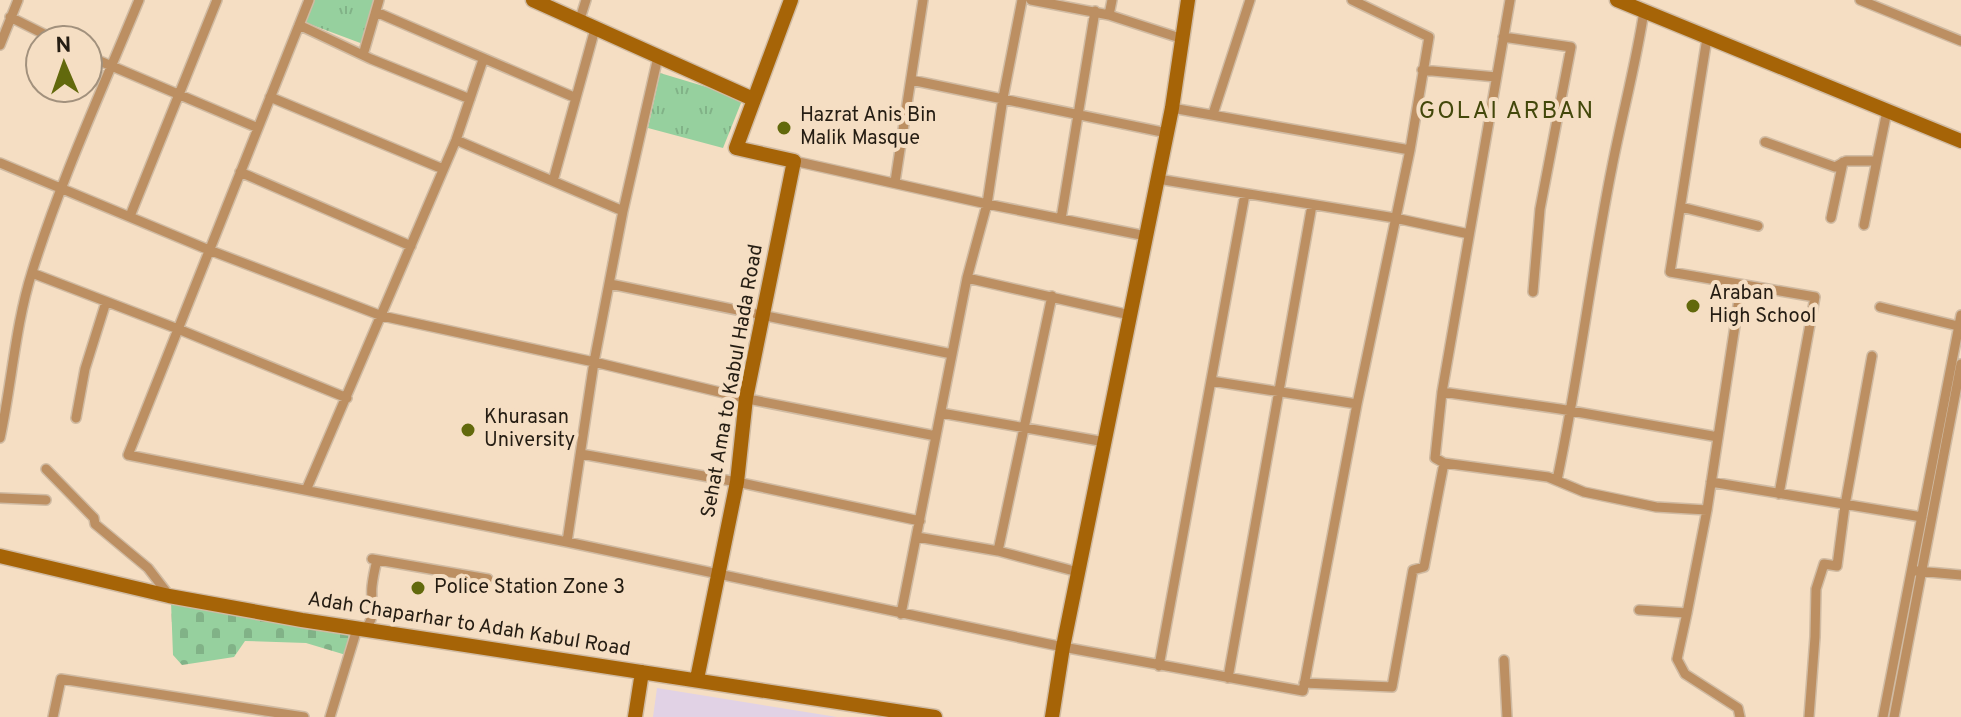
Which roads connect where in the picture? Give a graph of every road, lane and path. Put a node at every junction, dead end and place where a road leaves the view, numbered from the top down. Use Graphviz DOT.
graph roads {
  1 [pos="18,0"];
  2 [pos="139,0"];
  3 [pos="217,0"];
  4 [pos="309,0"];
  5 [pos="379,0"];
  6 [pos="533,0"];
  7 [pos="586,0"];
  8 [pos="791,0"];
  9 [pos="923,0"];
  10 [pos="1022,0"];
  11 [pos="1031,0"];
  12 [pos="1112,0"];
  13 [pos="1188,0"];
  14 [pos="1250,0"];
  15 [pos="1352,0"];
  16 [pos="1510,0"];
  17 [pos="1617,0"];
  18 [pos="1860,0"];
  19 [pos="1095,11"];
  20 [pos="1644,11"];
  21 [pos="376,12"];
  22 [pos="1109,15"];
  23 [pos="10,17"];
  24 [pos="579,22"];
  25 [pos="24,24"];
  26 [pos="299,25"];
  27 [pos="595,29"];
  28 [pos="1503,37"];
  29 [pos="1707,38"];
  30 [pos="1183,39"];
  31 [pos="1961,41"];
  32 [pos="0,45"];
  33 [pos="363,55"];
  34 [pos="658,57"];
  35 [pos="483,60"];
  36 [pos="104,64"];
  37 [pos="111,67"];
  38 [pos="1422,70"];
  39 [pos="1496,77"];
  40 [pos="911,80"];
  41 [pos="178,95"];
  42 [pos="270,97"];
  43 [pos="576,98"];
  44 [pos="1003,98"];
  45 [pos="470,99"];
  46 [pos="753,99"];
  47 [pos="1172,108"];
  48 [pos="1887,111"];
  49 [pos="1076,113"];
  50 [pos="1213,114"];
  51 [pos="258,128"];
  52 [pos="1167,133"];
  53 [pos="456,140"];
  54 [pos="1961,141"];
  55 [pos="1765,142"];
  56 [pos="1410,150"];
  57 [pos="1877,160"];
  58 [pos="794,161"];
  59 [pos="1843,162"];
  60 [pos="0,163"];
  61 [pos="443,169"];
  62 [pos="240,172"];
  63 [pos="1158,179"];
  64 [pos="553,181"];
  65 [pos="895,182"];
  66 [pos="62,189"];
  67 [pos="1245,194"];
  68 [pos="987,204"];
  69 [pos="1312,205"];
  70 [pos="1681,207"];
  71 [pos="623,211"];
  72 [pos="130,216"];
  73 [pos="1395,218"];
  74 [pos="1831,218"];
  75 [pos="1061,219"];
  76 [pos="1864,225"];
  77 [pos="1758,226"];
  78 [pos="1469,234"];
  79 [pos="1146,236"];
  80 [pos="411,246"];
  81 [pos="209,250"];
  82 [pos="32,273"];
  83 [pos="967,278"];
  84 [pos="610,284"];
  85 [pos="1741,286"];
  86 [pos="1533,292"];
  87 [pos="1052,296"];
  88 [pos="106,302"];
  89 [pos="1880,307"];
  90 [pos="763,315"];
  91 [pos="1130,315"];
  92 [pos="1961,315"];
  93 [pos="382,316"];
  94 [pos="1958,326"];
  95 [pos="178,329"];
  96 [pos="952,354"];
  97 [pos="1872,356"];
  98 [pos="594,362"];
  99 [pos="1961,364"];
  100 [pos="1211,381"];
  101 [pos="1279,392"];
  102 [pos="1442,392"];
  103 [pos="347,398"];
  104 [pos="746,398"];
  105 [pos="1357,404"];
  106 [pos="1572,411"];
  107 [pos="941,413"];
  108 [pos="76,418"];
  109 [pos="1025,427"];
  110 [pos="936,436"];
  111 [pos="1718,437"];
  112 [pos="0,438"];
  113 [pos="1105,442"];
  114 [pos="581,454"];
  115 [pos="1444,463"];
  116 [pos="46,469"];
  117 [pos="1557,480"];
  118 [pos="737,482"];
  119 [pos="1711,482"];
  120 [pos="307,488"];
  121 [pos="1779,494"];
  122 [pos="0,498"];
  123 [pos="46,500"];
  124 [pos="1845,505"];
  125 [pos="1707,510"];
  126 [pos="1922,517"];
  127 [pos="920,521"];
  128 [pos="917,537"];
  129 [pos="567,542"];
  130 [pos="998,551"];
  131 [pos="0,556"];
  132 [pos="1916,571"];
  133 [pos="1078,572"];
  134 [pos="717,574"];
  135 [pos="1961,575"];
  136 [pos="488,579"];
  137 [pos="169,596"];
  138 [pos="1639,610"];
  139 [pos="1687,613"];
  140 [pos="901,614"];
  141 [pos="361,630"];
  142 [pos="1063,647"];
  143 [pos="1504,660"];
  144 [pos="1159,666"];
  145 [pos="642,672"];
  146 [pos="1228,678"];
  147 [pos="697,679"];
  148 [pos="1304,683"];
  149 [pos="53,717"];
  150 [pos="304,717"];
  151 [pos="330,717"];
  152 [pos="635,717"];
  153 [pos="935,717"];
  154 [pos="1052,717"];
  155 [pos="1507,717"];
  156 [pos="1740,717"];
  157 [pos="1809,717"];
  158 [pos="1883,717"];
  159 [pos="1894,717"];
  1 -- 23 [label="street"];
  2 -- 37 [label="street"];
  3 -- 41 [label="street"];
  4 -- 26 [label="street"];
  5 -- 21 [label="street"];
  6 -- 24 [label="main road"];
  7 -- 24 [label="street"];
  8 -- 46 [label="main road"];
  9 -- 40 [label="street"];
  10 -- 44 [label="street"];
  11 -- 19 [label="street"];
  12 -- 22 [label="street"];
  13 -- 30 [label="main road"];
  14 -- 50 [label="street"];
  15 -- 38 [label="street"];
  16 -- 28 [label="street"];
  17 -- 20 [label="main road"];
  18 -- 31 [label="street"];
  19 -- 22 [label="street"];
  19 -- 49 [label="street"];
  20 -- 29 [label="main road"];
  20 -- 106 [label="street"];
  21 -- 33 [label="street"];
  21 -- 35 [label="street"];
  22 -- 30 [label="street"];
  23 -- 25 [label="street"];
  23 -- 32 [label="street"];
  24 -- 27 [label="main road"];
  26 -- 33 [label="street"];
  26 -- 42 [label="street"];
  27 -- 34 [label="main road"];
  27 -- 43 [label="street"];
  28 -- 39 [label="street"];
  28 -- 86 [label="street"];
  29 -- 48 [label="main road"];
  29 -- 70 [label="street"];
  30 -- 47 [label="main road"];
  33 -- 45 [label="street"];
  34 -- 46 [label="main road"];
  34 -- 71 [label="street"];
  35 -- 43 [label="street"];
  35 -- 45 [label="street"];
  36 -- 37 [label="street"];
  37 -- 41 [label="street"];
  37 -- 66 [label="street"];
  38 -- 39 [label="street"];
  38 -- 56 [label="street"];
  39 -- 78 [label="street"];
  40 -- 44 [label="street"];
  40 -- 65 [label="street"];
  41 -- 51 [label="street"];
  41 -- 72 [label="street"];
  42 -- 51 [label="street"];
  42 -- 61 [label="street"];
  43 -- 64 [label="street"];
  44 -- 49 [label="street"];
  44 -- 68 [label="street"];
  45 -- 53 [label="street"];
  46 -- 58 [label="main road"];
  47 -- 50 [label="street"];
  47 -- 52 [label="main road"];
  48 -- 54 [label="main road"];
  48 -- 57 [label="street"];
  49 -- 52 [label="street"];
  49 -- 75 [label="street"];
  50 -- 56 [label="street"];
  51 -- 62 [label="street"];
  52 -- 63 [label="main road"];
  53 -- 61 [label="street"];
  53 -- 64 [label="street"];
  55 -- 59 [label="street"];
  56 -- 73 [label="street"];
  57 -- 59 [label="street"];
  57 -- 76 [label="street"];
  58 -- 65 [label="street"];
  58 -- 90 [label="main road, Sehat Ama to Kabul Hada Road"];
  59 -- 74 [label="street"];
  60 -- 66 [label="street"];
  61 -- 80 [label="street"];
  62 -- 80 [label="street"];
  62 -- 81 [label="street"];
  63 -- 67 [label="street"];
  63 -- 79 [label="main road"];
  64 -- 71 [label="street"];
  65 -- 68 [label="street"];
  66 -- 72 [label="street"];
  66 -- 82 [label="street"];
  67 -- 69 [label="street"];
  67 -- 100 [label="street"];
  68 -- 75 [label="street"];
  68 -- 83 [label="street"];
  69 -- 73 [label="street"];
  69 -- 101 [label="street"];
  70 -- 77 [label="street"];
  70 -- 85 [label="street"];
  71 -- 84 [label="street"];
  72 -- 81 [label="street"];
  73 -- 78 [label="street"];
  73 -- 105 [label="street"];
  75 -- 79 [label="street"];
  78 -- 102 [label="street"];
  79 -- 91 [label="main road"];
  80 -- 93 [label="street"];
  81 -- 93 [label="street"];
  81 -- 95 [label="street"];
  82 -- 88 [label="street"];
  82 -- 112 [label="street"];
  83 -- 87 [label="street"];
  83 -- 96 [label="street"];
  84 -- 90 [label="street"];
  84 -- 98 [label="street"];
  85 -- 111 [label="street"];
  85 -- 121 [label="street"];
  87 -- 91 [label="street"];
  87 -- 109 [label="street"];
  88 -- 95 [label="street"];
  88 -- 108 [label="street"];
  89 -- 94 [label="street"];
  90 -- 96 [label="street"];
  90 -- 104 [label="main road, Sehat Ama to Kabul Hada Road"];
  91 -- 113 [label="main road"];
  92 -- 94 [label="street"];
  93 -- 98 [label="street"];
  93 -- 103 [label="street"];
  94 -- 126 [label="street"];
  95 -- 103 [label="street"];
  95 -- 120 [label="street"];
  96 -- 107 [label="street"];
  97 -- 124 [label="street"];
  98 -- 104 [label="street"];
  98 -- 114 [label="street"];
  99 -- 132 [label="street"];
  100 -- 101 [label="street"];
  100 -- 144 [label="street"];
  101 -- 105 [label="street"];
  101 -- 146 [label="street"];
  102 -- 106 [label="street"];
  102 -- 115 [label="street"];
  103 -- 120 [label="street"];
  104 -- 110 [label="street"];
  104 -- 118 [label="main road, Sehat Ama to Kabul Hada Road"];
  105 -- 148 [label="street"];
  106 -- 111 [label="street"];
  106 -- 117 [label="street"];
  107 -- 109 [label="street"];
  107 -- 110 [label="street"];
  109 -- 113 [label="street"];
  109 -- 130 [label="street"];
  110 -- 127 [label="street"];
  111 -- 119 [label="street"];
  113 -- 133 [label="main road"];
  114 -- 118 [label="street"];
  114 -- 129 [label="street"];
  115 -- 117 [label="street"];
  115 -- 148 [label="street"];
  116 -- 137 [label="street"];
  117 -- 125 [label="street"];
  118 -- 127 [label="street"];
  118 -- 134 [label="main road, Sehat Ama to Kabul Hada Road"];
  119 -- 121 [label="street"];
  119 -- 125 [label="street"];
  120 -- 129 [label="street"];
  121 -- 124 [label="street"];
  122 -- 123 [label="street"];
  124 -- 126 [label="street"];
  124 -- 157 [label="street"];
  125 -- 139 [label="street"];
  126 -- 132 [label="street"];
  127 -- 128 [label="street"];
  128 -- 130 [label="street"];
  128 -- 140 [label="street"];
  129 -- 134 [label="street"];
  130 -- 133 [label="street"];
  131 -- 137 [label="main road, Adah Chaparhar to Adah Kabul Road"];
  132 -- 135 [label="street"];
  132 -- 158 [label="street"];
  132 -- 159 [label="street"];
  133 -- 142 [label="main road"];
  134 -- 140 [label="street"];
  134 -- 147 [label="main road, Sehat Ama to Kabul Hada Road"];
  136 -- 141 [label="street"];
  137 -- 141 [label="main road, Adah Chaparhar to Adah Kabul Road"];
  138 -- 139 [label="street"];
  139 -- 156 [label="street"];
  140 -- 142 [label="street"];
  141 -- 145 [label="main road, Adah Chaparhar to Adah Kabul Road"];
  141 -- 151 [label="street"];
  142 -- 144 [label="street"];
  142 -- 154 [label="main road"];
  143 -- 155 [label="street"];
  144 -- 146 [label="street"];
  145 -- 147 [label="main road, Adah Chaparhar to Adah Kabul Road"];
  145 -- 152 [label="main road"];
  146 -- 148 [label="street"];
  147 -- 153 [label="main road, Adah Chaparhar to Adah Kabul Road"];
  149 -- 150 [label="street"];
}
